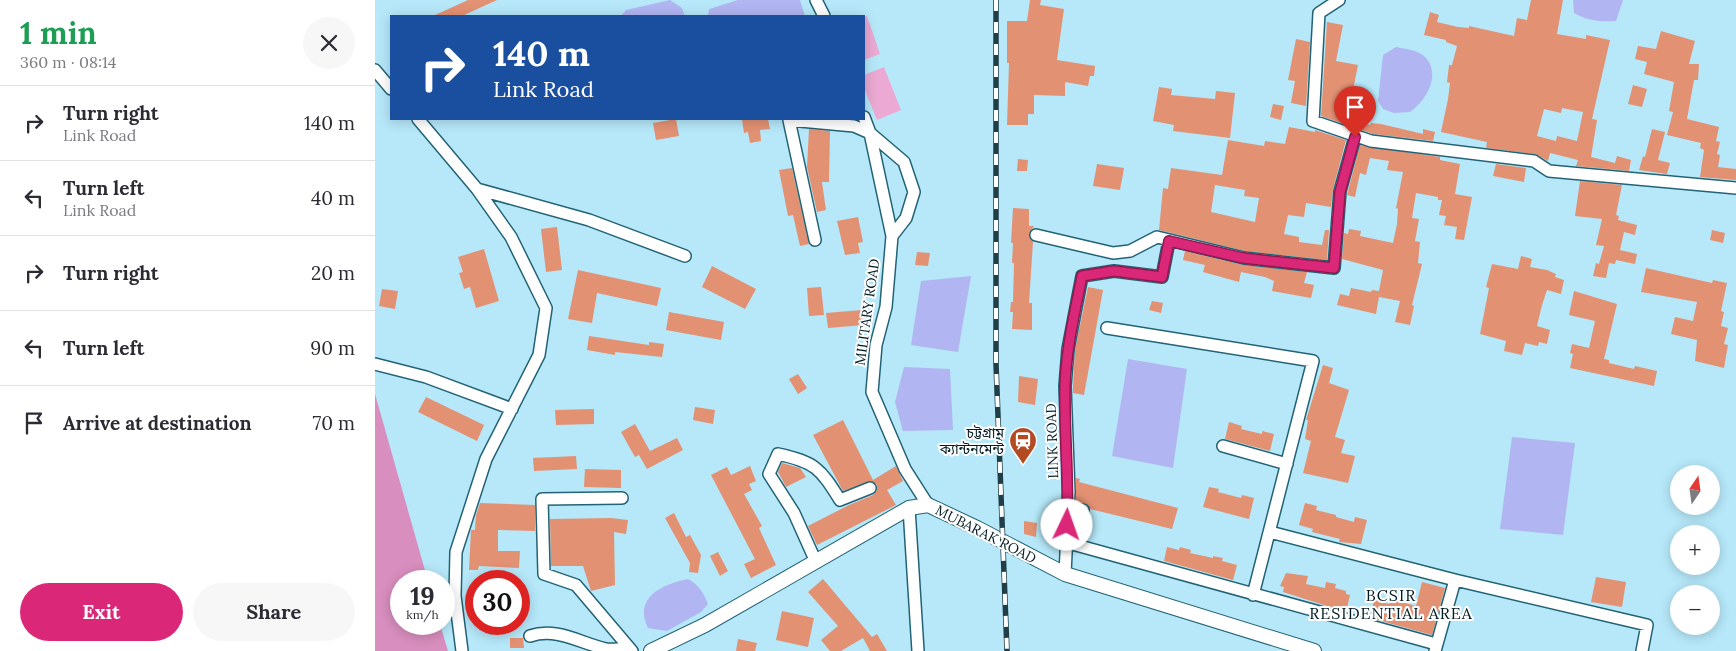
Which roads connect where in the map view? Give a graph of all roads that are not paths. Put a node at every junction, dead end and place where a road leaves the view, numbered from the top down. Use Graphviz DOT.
graph roads {
  1 [pos="816,0"];
  2 [pos="1339,0"];
  3 [pos="824,15"];
  4 [pos="375,70"];
  5 [pos="390,88"];
  6 [pos="419,120"];
  7 [pos="789,120"];
  8 [pos="865,120"];
  9 [pos="870,133"];
  10 [pos="1355,137"];
  11 [pos="1736,188"];
  12 [pos="477,189"];
  13 [pos="1036,235"];
  14 [pos="892,236"];
  15 [pos="815,240"];
  16 [pos="1169,241"];
  17 [pos="685,256"];
  18 [pos="1107,328"];
  19 [pos="375,364"];
  20 [pos="512,409"];
  21 [pos="1223,446"];
  22 [pos="1287,464"];
  23 [pos="870,488"];
  24 [pos="622,498"];
  25 [pos="928,504"];
  26 [pos="909,508"];
  27 [pos="1083,510"];
  28 [pos="1270,532"];
  29 [pos="816,562"];
  30 [pos="1065,574"];
  31 [pos="1455,580"];
  32 [pos="1253,595"];
  33 [pos="530,636"];
  34 [pos="1436,648"];
  35 [pos="630,649"];
  36 [pos="462,651"];
  37 [pos="651,651"];
  38 [pos="918,651"];
  39 [pos="1314,651"];
  40 [pos="1642,651"];
  1 -- 3 [label="street"];
  2 -- 10 [label="street"];
  4 -- 5 [label="street"];
  6 -- 12 [label="street"];
  7 -- 9 [label="street"];
  7 -- 15 [label="street"];
  8 -- 9 [label="street"];
  9 -- 14 [label="street, MILITARY ROAD"];
  9 -- 14 [label="street"];
  10 -- 11 [label="street"];
  10 -- 16 [label="street"];
  12 -- 17 [label="street"];
  12 -- 20 [label="street"];
  13 -- 16 [label="street"];
  14 -- 25 [label="street, MILITARY ROAD"];
  16 -- 30 [label="street, LINK ROAD"];
  18 -- 22 [label="street"];
  19 -- 20 [label="street"];
  20 -- 36 [label="street"];
  21 -- 22 [label="street"];
  22 -- 28 [label="street"];
  23 -- 29 [label="street"];
  24 -- 35 [label="street"];
  25 -- 26 [label="street, MUBARAK ROAD"];
  25 -- 30 [label="street, MUBARAK ROAD"];
  26 -- 29 [label="street, MUBARAK ROAD"];
  26 -- 38 [label="street"];
  27 -- 32 [label="street"];
  28 -- 31 [label="street"];
  28 -- 32 [label="street"];
  29 -- 37 [label="street, MUBARAK ROAD"];
  30 -- 39 [label="street, MUBARAK ROAD"];
  31 -- 34 [label="street"];
  31 -- 40 [label="street"];
  32 -- 34 [label="street"];
  33 -- 35 [label="street"];
}
